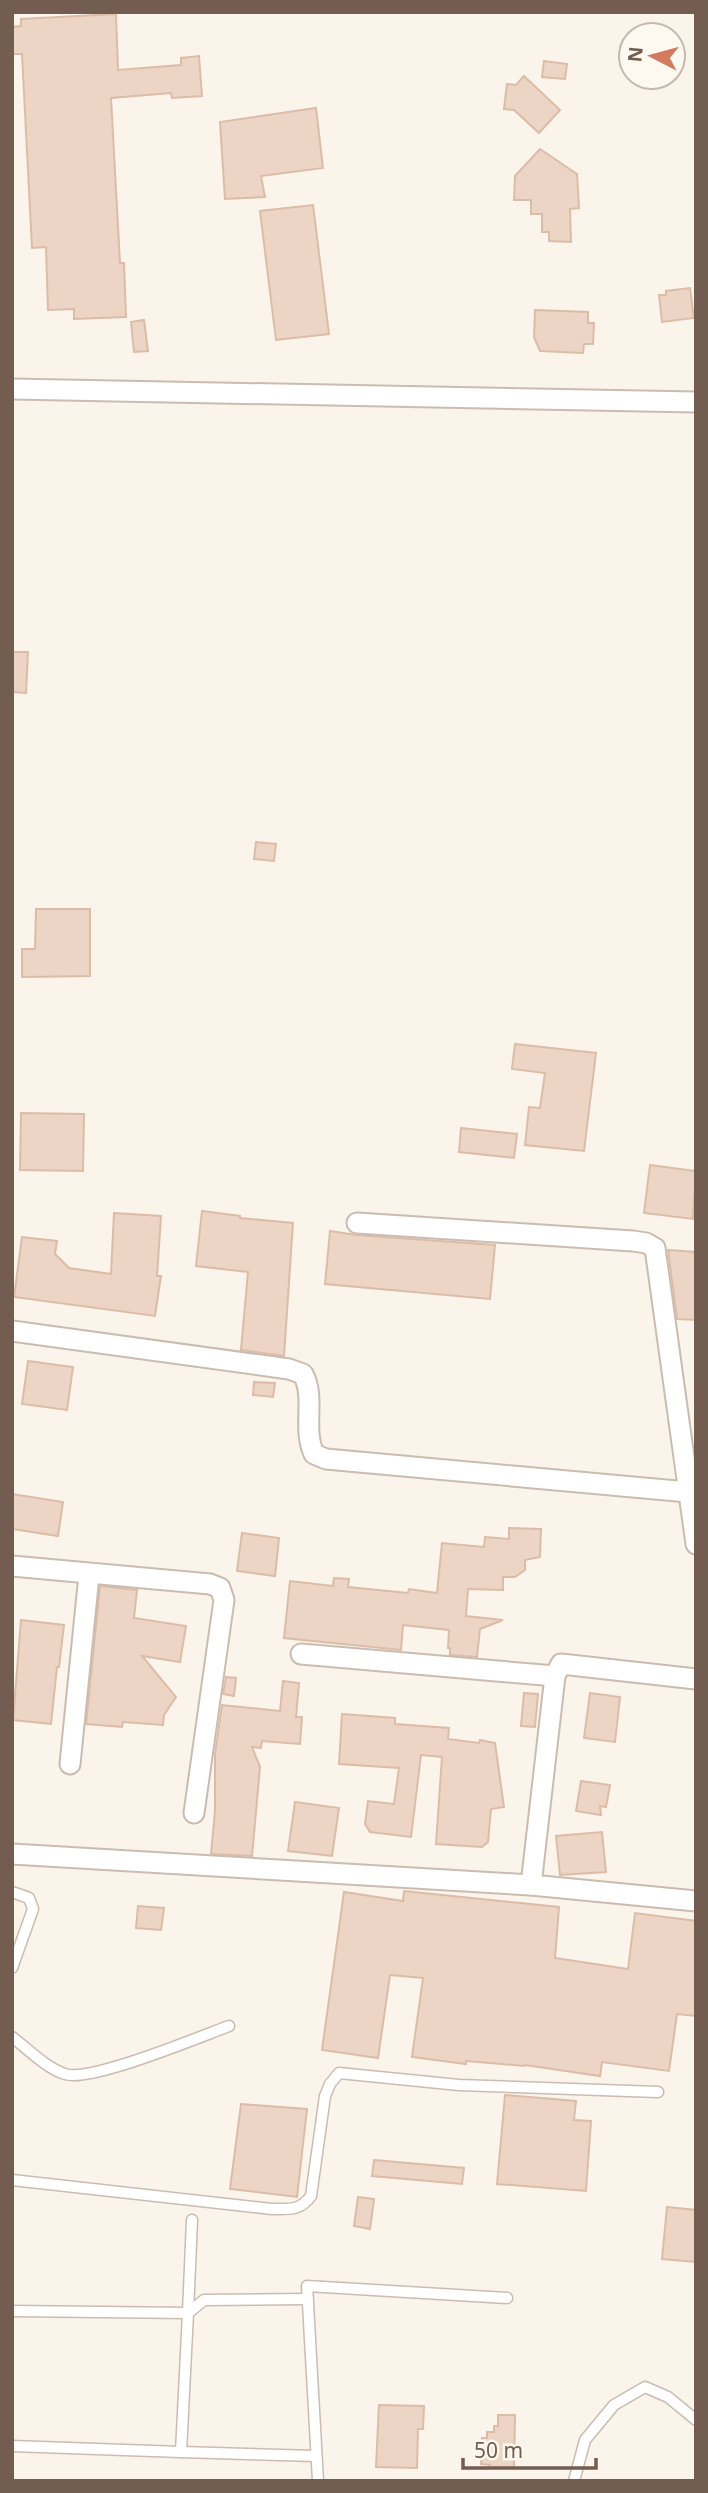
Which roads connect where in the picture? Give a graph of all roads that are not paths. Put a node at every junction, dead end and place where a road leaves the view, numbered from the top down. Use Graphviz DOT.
graph roads {
  1 [pos="12,389"];
  2 [pos="696,402"];
  3 [pos="357,1223"];
  4 [pos="12,1331"];
  5 [pos="688,1492"];
  6 [pos="696,1544"];
  7 [pos="12,1566"];
  8 [pos="89,1574"];
  9 [pos="300,1654"];
  10 [pos="555,1676"];
  11 [pos="696,1679"];
  12 [pos="70,1764"];
  13 [pos="194,1813"];
  14 [pos="12,1854"];
  15 [pos="531,1885"];
  16 [pos="12,1892"];
  17 [pos="696,1900"];
  18 [pos="12,1968"];
  19 [pos="229,2026"];
  20 [pos="12,2037"];
  21 [pos="658,2092"];
  22 [pos="12,2180"];
  23 [pos="192,2220"];
  24 [pos="506,2298"];
  25 [pos="308,2299"];
  26 [pos="12,2311"];
  27 [pos="188,2313"];
  28 [pos="696,2420"];
  29 [pos="12,2446"];
  30 [pos="181,2452"];
  31 [pos="316,2456"];
  32 [pos="318,2481"];
  33 [pos="574,2481"];
  1 -- 2 [label="street"];
  3 -- 5 [label="street"];
  4 -- 5 [label="street"];
  5 -- 6 [label="street"];
  7 -- 8 [label="street"];
  8 -- 12 [label="street"];
  8 -- 13 [label="street"];
  9 -- 10 [label="street"];
  10 -- 11 [label="street"];
  10 -- 15 [label="street"];
  14 -- 15 [label="street"];
  15 -- 17 [label="street"];
  16 -- 18 [label="lane"];
  19 -- 20 [label="lane"];
  21 -- 22 [label="lane"];
  23 -- 27 [label="lane"];
  24 -- 25 [label="lane"];
  25 -- 27 [label="lane"];
  25 -- 31 [label="lane"];
  26 -- 27 [label="lane"];
  27 -- 30 [label="lane"];
  28 -- 33 [label="lane"];
  29 -- 30 [label="lane"];
  30 -- 31 [label="lane"];
  31 -- 32 [label="lane"];
}
